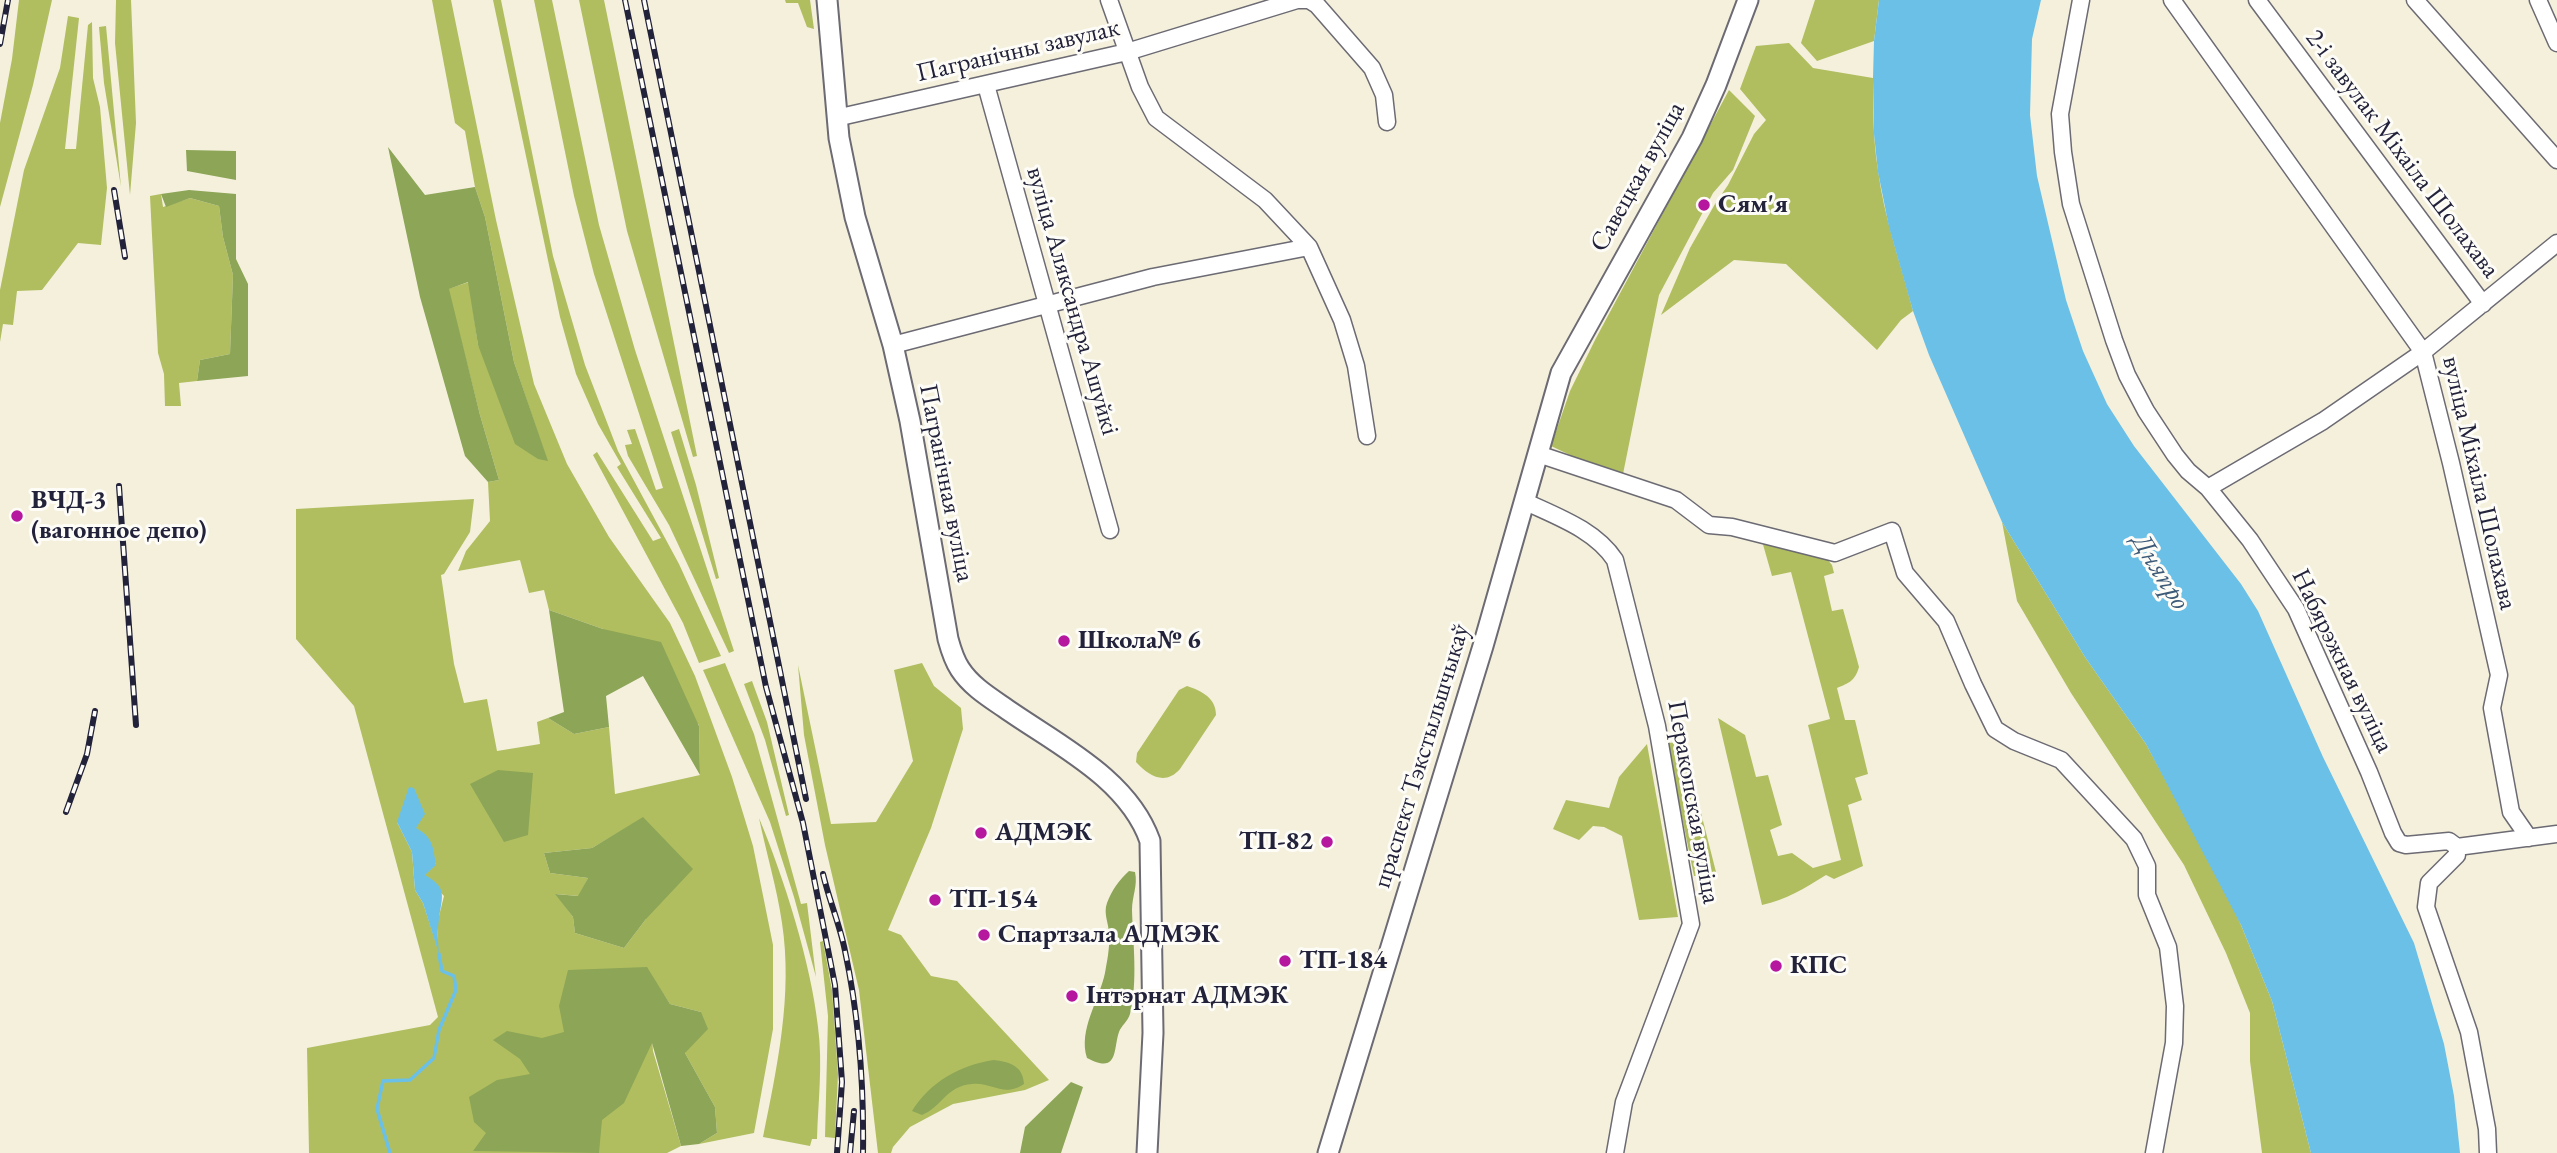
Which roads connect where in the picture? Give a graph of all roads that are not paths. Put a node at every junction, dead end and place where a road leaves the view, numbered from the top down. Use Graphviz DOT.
graph roads {
  1 [pos="827,0"];
  2 [pos="1109,0"];
  3 [pos="1748,0"];
  4 [pos="2081,0"];
  5 [pos="2172,0"];
  6 [pos="2257,0"];
  7 [pos="2415,0"];
  8 [pos="2538,0"];
  9 [pos="2557,43"];
  10 [pos="1126,52"];
  11 [pos="986,85"];
  12 [pos="836,118"];
  13 [pos="1387,122"];
  14 [pos="2557,160"];
  15 [pos="2557,243"];
  16 [pos="1309,247"];
  17 [pos="2483,304"];
  18 [pos="1047,306"];
  19 [pos="893,345"];
  20 [pos="2423,352"];
  21 [pos="1561,373"];
  22 [pos="1367,436"];
  23 [pos="1538,454"];
  24 [pos="2208,488"];
  25 [pos="1526,502"];
  26 [pos="1110,530"];
  27 [pos="2557,834"];
  28 [pos="2529,838"];
  29 [pos="2456,847"];
  30 [pos="1147,1153"];
  31 [pos="1328,1153"];
  32 [pos="1615,1153"];
  33 [pos="2154,1153"];
  34 [pos="2488,1153"];
  1 -- 12 [label="main road, Пагранічная вуліца"];
  2 -- 10 [label="street"];
  3 -- 21 [label="main road, Савецкая вуліца"];
  4 -- 24 [label="street, Набярэжная вуліца"];
  5 -- 20 [label="street, вуліца Міхаіла Шолахава"];
  6 -- 17 [label="street, 2-і завулак Міхаіла Шолахава"];
  7 -- 14 [label="street"];
  8 -- 9 [label="street"];
  10 -- 11 [label="street, Пагранічны завулак"];
  10 -- 13 [label="street, Пагранічны завулак"];
  10 -- 16 [label="street"];
  11 -- 12 [label="street, Пагранічны завулак"];
  11 -- 18 [label="street, вуліца Аляксандра Ашуйкі"];
  12 -- 19 [label="main road, Пагранічная вуліца"];
  15 -- 17 [label="street"];
  16 -- 18 [label="street"];
  16 -- 22 [label="street"];
  17 -- 20 [label="street"];
  18 -- 19 [label="street"];
  18 -- 26 [label="street, вуліца Аляксандра Ашуйкі"];
  19 -- 30 [label="main road, Пагранічная вуліца"];
  20 -- 24 [label="street"];
  20 -- 28 [label="street, вуліца Міхаіла Шолахава"];
  21 -- 23 [label="main road, праспект Тэкстыльшчыкаў"];
  23 -- 25 [label="main road, праспект Тэкстыльшчыкаў"];
  23 -- 33 [label="street"];
  24 -- 29 [label="street, Набярэжная вуліца"];
  25 -- 31 [label="main road, праспект Тэкстыльшчыкаў"];
  25 -- 32 [label="street, Перакопская вуліца"];
  27 -- 28 [label="street"];
  28 -- 29 [label="street"];
  29 -- 34 [label="street"];
}
